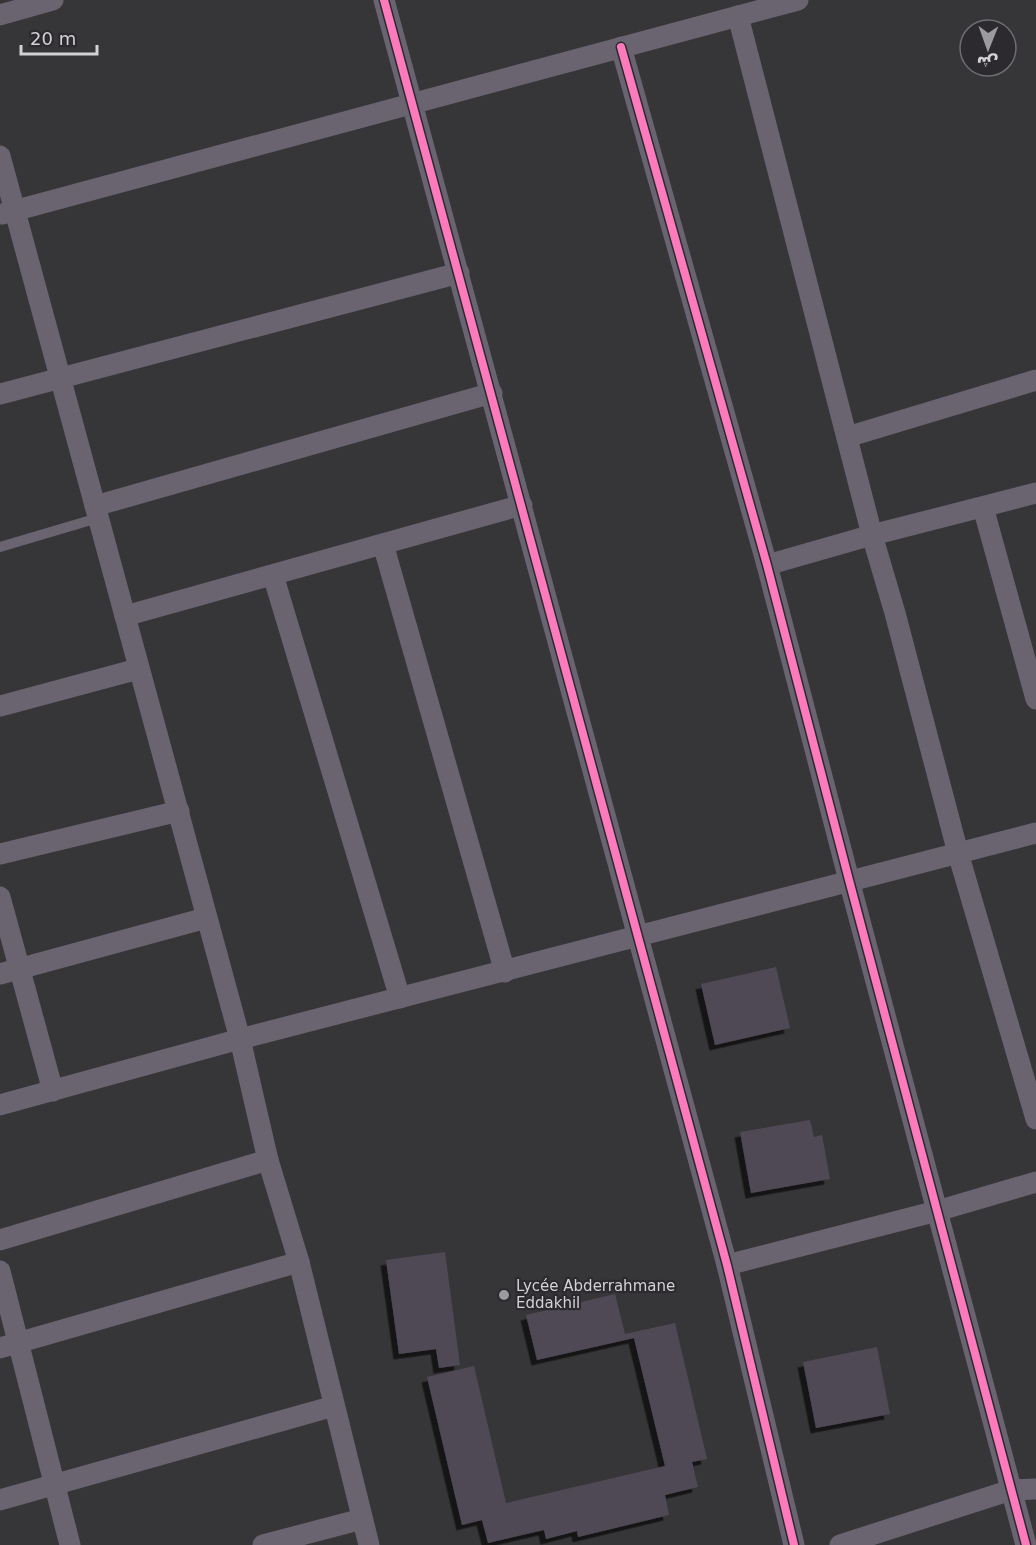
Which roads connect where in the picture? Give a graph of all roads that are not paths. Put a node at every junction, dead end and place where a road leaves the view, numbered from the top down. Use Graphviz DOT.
graph roads {
  1 [pos="53,0"];
  2 [pos="384,0"];
  3 [pos="798,0"];
  4 [pos="0,15"];
  5 [pos="738,16"];
  6 [pos="621,47"];
  7 [pos="413,103"];
  8 [pos="0,156"];
  9 [pos="7,212"];
  10 [pos="459,273"];
  11 [pos="62,378"];
  12 [pos="1036,380"];
  13 [pos="492,393"];
  14 [pos="0,394"];
  15 [pos="847,437"];
  16 [pos="1036,494"];
  17 [pos="522,505"];
  18 [pos="983,507"];
  19 [pos="96,512"];
  20 [pos="872,535"];
  21 [pos="383,544"];
  22 [pos="0,547"];
  23 [pos="767,565"];
  24 [pos="273,574"];
  25 [pos="125,616"];
  26 [pos="138,669"];
  27 [pos="1036,699"];
  28 [pos="0,706"];
  29 [pos="179,811"];
  30 [pos="1036,833"];
  31 [pos="958,853"];
  32 [pos="0,854"];
  33 [pos="849,880"];
  34 [pos="0,897"];
  35 [pos="206,918"];
  36 [pos="640,937"];
  37 [pos="10,971"];
  38 [pos="505,972"];
  39 [pos="400,998"];
  40 [pos="240,1040"];
  41 [pos="53,1091"];
  42 [pos="0,1106"];
  43 [pos="1036,1119"];
  44 [pos="268,1160"];
  45 [pos="1036,1182"];
  46 [pos="938,1211"];
  47 [pos="0,1240"];
  48 [pos="299,1262"];
  49 [pos="727,1265"];
  50 [pos="0,1271"];
  51 [pos="10,1345"];
  52 [pos="334,1406"];
  53 [pos="54,1486"];
  54 [pos="1036,1489"];
  55 [pos="1011,1490"];
  56 [pos="0,1500"];
  57 [pos="362,1519"];
  58 [pos="70,1545"];
  59 [pos="263,1545"];
  60 [pos="369,1545"];
  61 [pos="794,1545"];
  62 [pos="840,1545"];
  63 [pos="1026,1545"];
  1 -- 4 [label="street"];
  2 -- 7 [label="street"];
  3 -- 5 [label="street"];
  5 -- 6 [label="street"];
  5 -- 15 [label="street"];
  6 -- 7 [label="street"];
  6 -- 23 [label="street"];
  7 -- 9 [label="street"];
  7 -- 10 [label="street"];
  8 -- 9 [label="street"];
  9 -- 11 [label="street"];
  10 -- 11 [label="street"];
  10 -- 13 [label="street"];
  11 -- 14 [label="street"];
  11 -- 19 [label="street"];
  12 -- 15 [label="street"];
  13 -- 17 [label="street"];
  13 -- 19 [label="street"];
  15 -- 20 [label="street"];
  16 -- 18 [label="street"];
  17 -- 21 [label="street"];
  17 -- 36 [label="street"];
  18 -- 20 [label="street"];
  18 -- 27 [label="street"];
  19 -- 22 [label="lane"];
  19 -- 25 [label="street"];
  20 -- 23 [label="street"];
  20 -- 31 [label="street"];
  21 -- 24 [label="street"];
  21 -- 38 [label="street"];
  23 -- 33 [label="street"];
  24 -- 25 [label="street"];
  24 -- 39 [label="street"];
  25 -- 26 [label="street"];
  26 -- 28 [label="street"];
  26 -- 29 [label="street"];
  29 -- 32 [label="street"];
  29 -- 35 [label="street"];
  30 -- 31 [label="street"];
  31 -- 33 [label="street"];
  31 -- 43 [label="street"];
  33 -- 36 [label="street"];
  33 -- 46 [label="street"];
  34 -- 37 [label="street"];
  35 -- 37 [label="street"];
  35 -- 40 [label="street"];
  36 -- 38 [label="street"];
  36 -- 49 [label="street"];
  37 -- 41 [label="street"];
  38 -- 39 [label="street"];
  39 -- 40 [label="street"];
  40 -- 41 [label="street"];
  40 -- 44 [label="street"];
  41 -- 42 [label="street"];
  44 -- 47 [label="street"];
  44 -- 48 [label="street"];
  45 -- 46 [label="street"];
  46 -- 49 [label="street"];
  46 -- 55 [label="street"];
  48 -- 51 [label="street"];
  48 -- 52 [label="street"];
  49 -- 61 [label="street"];
  50 -- 51 [label="street"];
  51 -- 53 [label="street"];
  52 -- 53 [label="street"];
  52 -- 57 [label="street"];
  53 -- 56 [label="street"];
  53 -- 58 [label="street"];
  54 -- 55 [label="street"];
  55 -- 62 [label="street"];
  55 -- 63 [label="street"];
  57 -- 59 [label="street"];
  57 -- 60 [label="street"];
}
